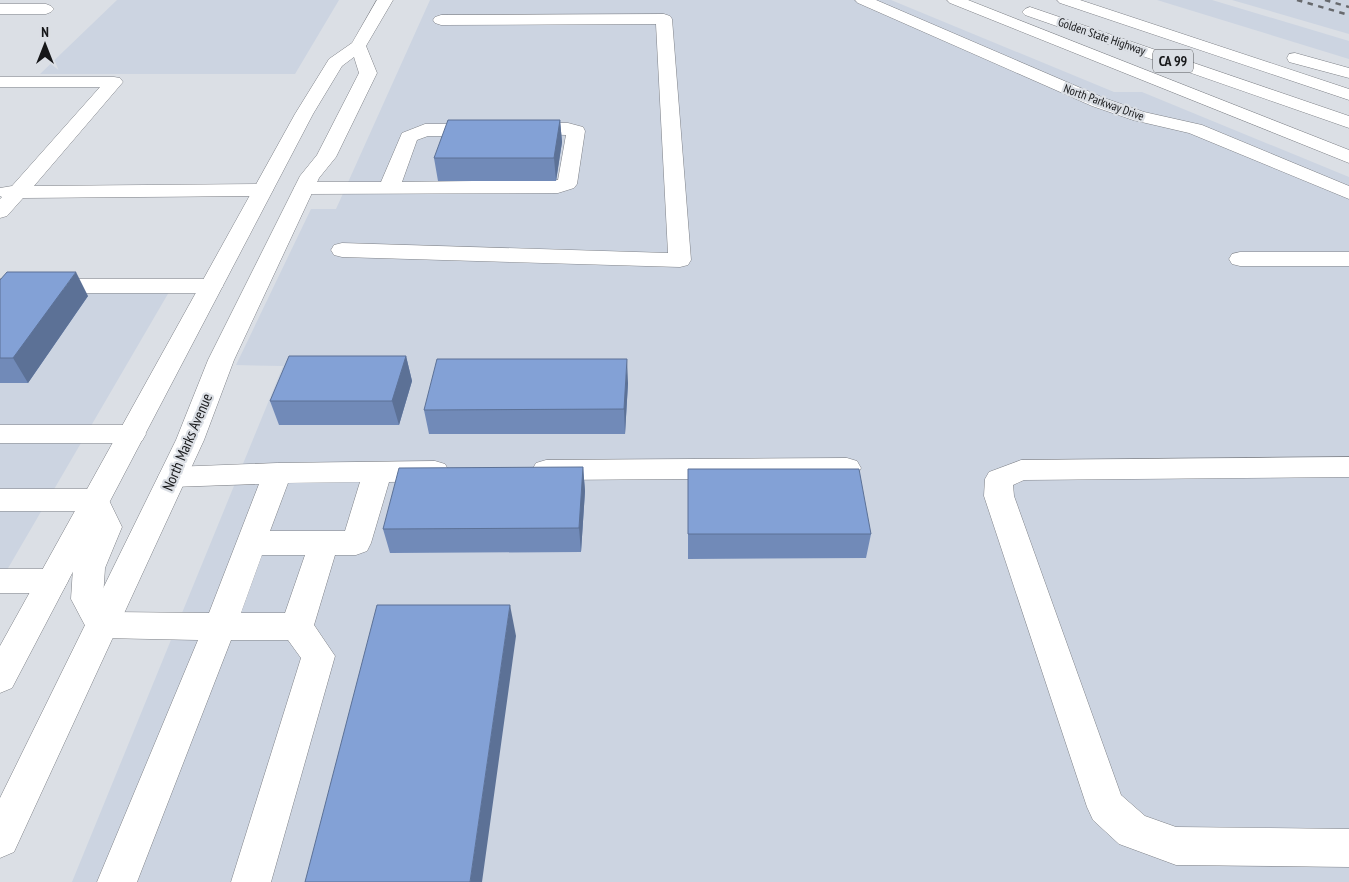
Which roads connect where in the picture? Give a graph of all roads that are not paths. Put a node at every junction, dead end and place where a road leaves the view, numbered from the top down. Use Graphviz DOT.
graph roads {
  1 [pos="385,0"];
  2 [pos="862,0"];
  3 [pos="955,0"];
  4 [pos="996,0"];
  5 [pos="1065,0"];
  6 [pos="1098,0"];
  7 [pos="46,8"];
  8 [pos="0,9"];
  9 [pos="441,20"];
  10 [pos="1219,35"];
  11 [pos="358,46"];
  12 [pos="1284,54"];
  13 [pos="1349,73"];
  14 [pos="1349,80"];
  15 [pos="0,82"];
  16 [pos="1349,95"];
  17 [pos="1349,122"];
  18 [pos="313,144"];
  19 [pos="1349,157"];
  20 [pos="307,182"];
  21 [pos="389,188"];
  22 [pos="263,190"];
  23 [pos="9,192"];
  24 [pos="1349,193"];
  25 [pos="0,212"];
  26 [pos="342,250"];
  27 [pos="1240,259"];
  28 [pos="1349,259"];
  29 [pos="0,286"];
  30 [pos="211,286"];
  31 [pos="0,434"];
  32 [pos="132,434"];
  33 [pos="1349,467"];
  34 [pos="848,468"];
  35 [pos="518,470"];
  36 [pos="378,471"];
  37 [pos="458,471"];
  38 [pos="277,473"];
  39 [pos="172,477"];
  40 [pos="0,500"];
  41 [pos="95,500"];
  42 [pos="324,542"];
  43 [pos="251,543"];
  44 [pos="0,581"];
  45 [pos="52,581"];
  46 [pos="102,625"];
  47 [pos="220,626"];
  48 [pos="296,627"];
  49 [pos="0,678"];
  50 [pos="0,839"];
  51 [pos="1349,848"];
  52 [pos="117,882"];
  53 [pos="251,882"];
  1 -- 11 [label="main road"];
  2 -- 24 [label="main road, North Parkway Drive"];
  3 -- 19 [label="main road"];
  4 -- 17 [label="main road, Golden State Highway / CA 99"];
  5 -- 16 [label="main road, Golden State Highway / CA 99"];
  6 -- 10 [label="main road"];
  6 -- 14 [label="main road"];
  7 -- 8 [label="main road"];
  9 -- 26 [label="main road"];
  11 -- 20 [label="main road, North Marks Avenue"];
  11 -- 22 [label="main road"];
  12 -- 13 [label="main road"];
  15 -- 23 [label="main road"];
  18 -- 20 [label="main road"];
  20 -- 21 [label="main road"];
  20 -- 39 [label="main road, North Marks Avenue"];
  21 -- 21 [label="main road"];
  22 -- 23 [label="main road"];
  22 -- 30 [label="main road"];
  23 -- 25 [label="main road"];
  27 -- 28 [label="main road"];
  29 -- 30 [label="main road"];
  30 -- 32 [label="main road"];
  31 -- 32 [label="main road"];
  32 -- 41 [label="main road"];
  33 -- 51 [label="main road"];
  34 -- 35 [label="main road"];
  36 -- 37 [label="main road"];
  36 -- 38 [label="main road"];
  36 -- 42 [label="main road"];
  38 -- 39 [label="main road"];
  38 -- 43 [label="main road"];
  39 -- 46 [label="main road, North Marks Avenue"];
  40 -- 41 [label="main road"];
  41 -- 45 [label="main road"];
  41 -- 46 [label="main road"];
  42 -- 43 [label="main road"];
  42 -- 48 [label="main road"];
  43 -- 47 [label="main road"];
  44 -- 45 [label="main road"];
  45 -- 49 [label="main road"];
  46 -- 47 [label="main road"];
  46 -- 50 [label="main road, North Marks Avenue"];
  47 -- 48 [label="main road"];
  47 -- 52 [label="main road"];
  48 -- 53 [label="main road"];
}
